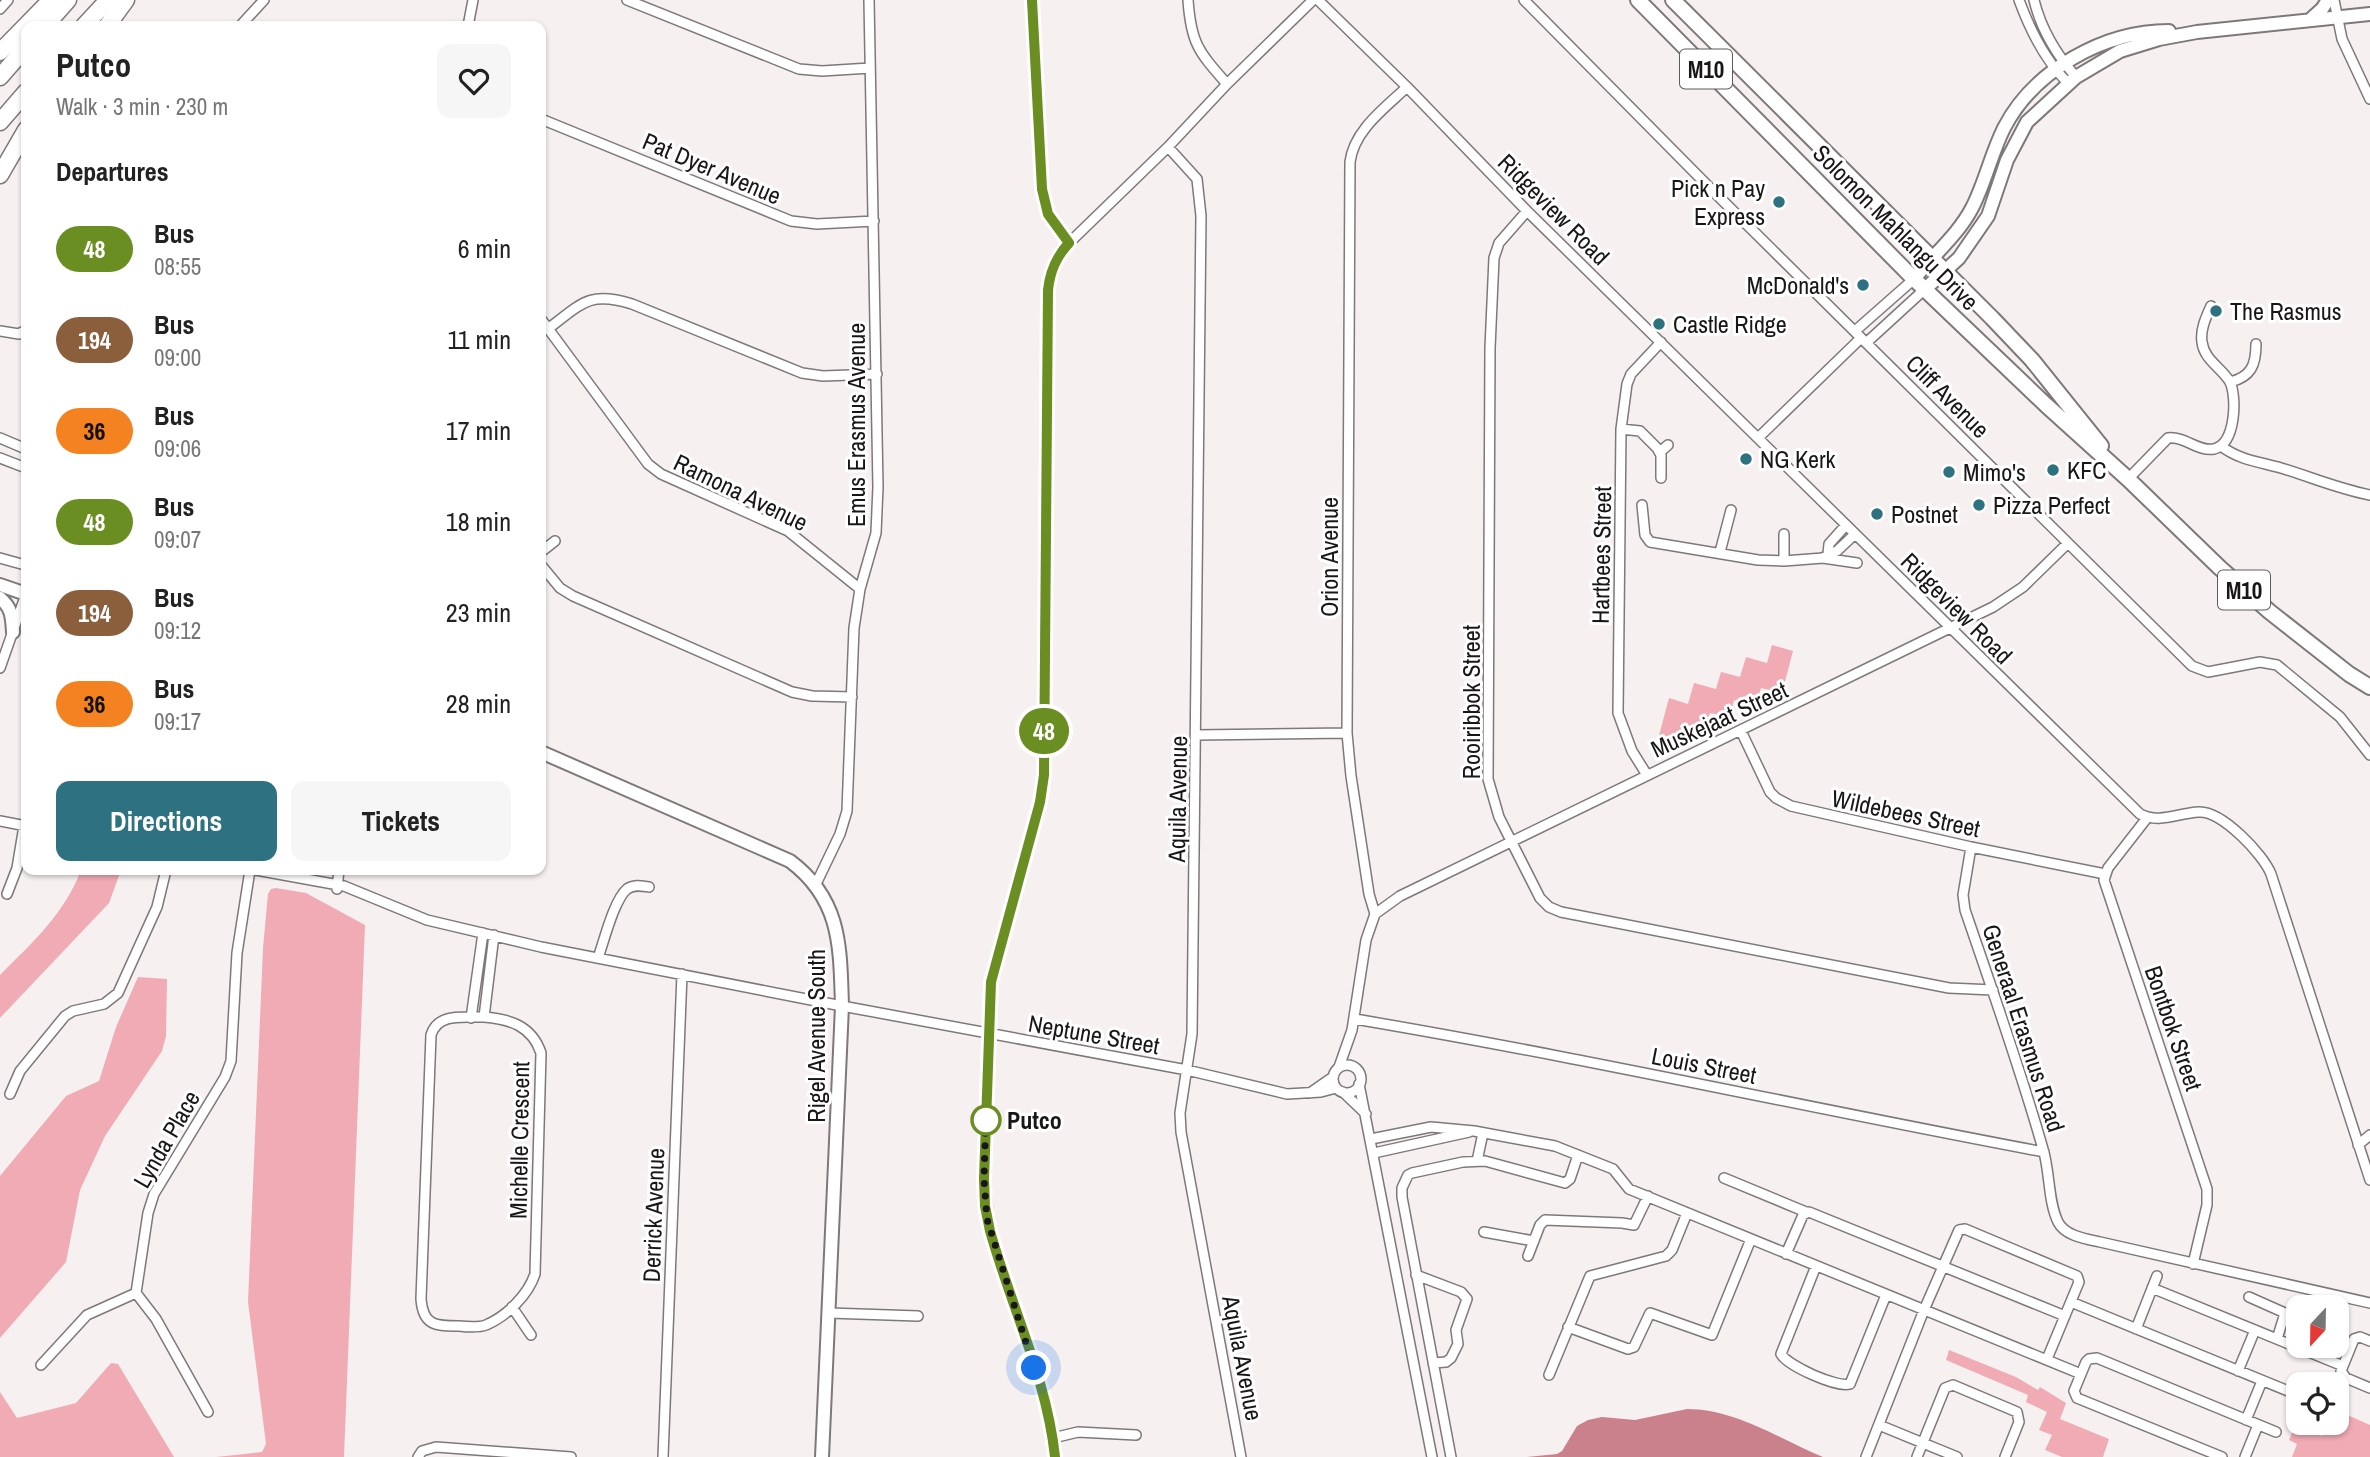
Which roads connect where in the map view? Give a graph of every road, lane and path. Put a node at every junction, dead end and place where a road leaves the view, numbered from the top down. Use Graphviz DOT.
graph roads {
  1 [pos="8,0"];
  2 [pos="51,0"];
  3 [pos="68,0"];
  4 [pos="108,0"];
  5 [pos="127,0"];
  6 [pos="264,0"];
  7 [pos="473,0"];
  8 [pos="627,0"];
  9 [pos="869,0"];
  10 [pos="1032,0"];
  11 [pos="1188,0"];
  12 [pos="1315,0"];
  13 [pos="1524,0"];
  14 [pos="1639,0"];
  15 [pos="1673,0"];
  16 [pos="2019,0"];
  17 [pos="2034,0"];
  18 [pos="2328,0"];
  19 [pos="2334,0"];
  20 [pos="0,9"];
  21 [pos="2370,14"];
  22 [pos="2339,16"];
  23 [pos="2311,19"];
  24 [pos="30,21"];
  25 [pos="49,21"];
  26 [pos="89,21"];
  27 [pos="111,21"];
  28 [pos="245,21"];
  29 [pos="469,21"];
  30 [pos="21,31"];
  31 [pos="2197,32"];
  32 [pos="0,52"];
  33 [pos="21,53"];
  34 [pos="2060,67"];
  35 [pos="870,68"];
  36 [pos="0,77"];
  37 [pos="2071,79"];
  38 [pos="1227,84"];
  39 [pos="1407,87"];
  40 [pos="21,98"];
  41 [pos="2370,99"];
  42 [pos="546,121"];
  43 [pos="0,122"];
  44 [pos="21,139"];
  45 [pos="1168,147"];
  46 [pos="0,175"];
  47 [pos="1527,211"];
  48 [pos="874,221"];
  49 [pos="1069,243"];
  50 [pos="1931,258"];
  51 [pos="1945,272"];
  52 [pos="1914,279"];
  53 [pos="1925,289"];
  54 [pos="2211,306"];
  55 [pos="546,325"];
  56 [pos="549,328"];
  57 [pos="0,331"];
  58 [pos="21,333"];
  59 [pos="1861,337"];
  60 [pos="1661,342"];
  61 [pos="2256,344"];
  62 [pos="877,374"];
  63 [pos="2230,382"];
  64 [pos="1621,429"];
  65 [pos="1759,437"];
  66 [pos="0,438"];
  67 [pos="1668,445"];
  68 [pos="2221,446"];
  69 [pos="21,447"];
  70 [pos="1660,452"];
  71 [pos="0,458"];
  72 [pos="21,466"];
  73 [pos="1661,478"];
  74 [pos="2129,479"];
  75 [pos="2370,495"];
  76 [pos="1642,505"];
  77 [pos="1731,510"];
  78 [pos="1846,525"];
  79 [pos="1784,534"];
  80 [pos="1855,534"];
  81 [pos="555,541"];
  82 [pos="2068,543"];
  83 [pos="546,548"];
  84 [pos="1720,552"];
  85 [pos="1825,556"];
  86 [pos="0,558"];
  87 [pos="21,561"];
  88 [pos="1784,561"];
  89 [pos="1857,564"];
  90 [pos="546,571"];
  91 [pos="0,585"];
  92 [pos="860,589"];
  93 [pos="0,596"];
  94 [pos="21,596"];
  95 [pos="21,598"];
  96 [pos="21,611"];
  97 [pos="1951,628"];
  98 [pos="13,632"];
  99 [pos="0,668"];
  100 [pos="2370,687"];
  101 [pos="852,697"];
  102 [pos="1741,731"];
  103 [pos="1347,733"];
  104 [pos="1197,735"];
  105 [pos="546,754"];
  106 [pos="2370,755"];
  107 [pos="1647,775"];
  108 [pos="2147,818"];
  109 [pos="0,821"];
  110 [pos="21,825"];
  111 [pos="1511,842"];
  112 [pos="21,847"];
  113 [pos="1971,847"];
  114 [pos="2105,874"];
  115 [pos="165,875"];
  116 [pos="248,875"];
  117 [pos="273,875"];
  118 [pos="338,875"];
  119 [pos="816,884"];
  120 [pos="649,887"];
  121 [pos="337,888"];
  122 [pos="7,894"];
  123 [pos="1375,914"];
  124 [pos="488,936"];
  125 [pos="598,958"];
  126 [pos="682,974"];
  127 [pos="1993,990"];
  128 [pos="842,1006"];
  129 [pos="484,1017"];
  130 [pos="471,1018"];
  131 [pos="1355,1019"];
  132 [pos="989,1034"];
  133 [pos="1349,1044"];
  134 [pos="1339,1067"];
  135 [pos="1354,1067"];
  136 [pos="1187,1070"];
  137 [pos="1333,1077"];
  138 [pos="1359,1084"];
  139 [pos="1340,1090"];
  140 [pos="1310,1093"];
  141 [pos="10,1094"];
  142 [pos="1367,1115"];
  143 [pos="1478,1132"];
  144 [pos="1402,1134"];
  145 [pos="2370,1135"];
  146 [pos="1371,1139"];
  147 [pos="2358,1145"];
  148 [pos="1405,1147"];
  149 [pos="2044,1152"];
  150 [pos="1374,1153"];
  151 [pos="1578,1155"];
  152 [pos="1477,1161"];
  153 [pos="1724,1178"];
  154 [pos="2370,1180"];
  155 [pos="1648,1196"];
  156 [pos="1806,1212"];
  157 [pos="1687,1213"];
  158 [pos="1484,1232"];
  159 [pos="1751,1239"];
  160 [pos="1534,1241"];
  161 [pos="1786,1254"];
  162 [pos="1528,1256"];
  163 [pos="2193,1264"];
  164 [pos="1816,1266"];
  165 [pos="1942,1266"];
  166 [pos="1416,1275"];
  167 [pos="2157,1276"];
  168 [pos="2152,1288"];
  169 [pos="136,1293"];
  170 [pos="1886,1295"];
  171 [pos="2249,1297"];
  172 [pos="2071,1302"];
  173 [pos="2370,1303"];
  174 [pos="512,1307"];
  175 [pos="1924,1310"];
  176 [pos="828,1313"];
  177 [pos="918,1316"];
  178 [pos="2065,1316"];
  179 [pos="1567,1327"];
  180 [pos="2136,1329"];
  181 [pos="2255,1330"];
  182 [pos="531,1335"];
  183 [pos="2277,1339"];
  184 [pos="2370,1341"];
  185 [pos="2048,1359"];
  186 [pos="1433,1363"];
  187 [pos="41,1365"];
  188 [pos="2343,1366"];
  189 [pos="2238,1371"];
  190 [pos="2081,1374"];
  191 [pos="1549,1375"];
  192 [pos="2262,1381"];
  193 [pos="2370,1388"];
  194 [pos="2286,1390"];
  195 [pos="208,1412"];
  196 [pos="2246,1420"];
  197 [pos="1879,1425"];
  198 [pos="2258,1425"];
  199 [pos="2276,1433"];
  200 [pos="1136,1435"];
  201 [pos="1053,1437"];
  202 [pos="1922,1443"];
  203 [pos="418,1457"];
  204 [pos="571,1457"];
  205 [pos="663,1457"];
  206 [pos="822,1457"];
  207 [pos="1055,1457"];
  208 [pos="1241,1457"];
  209 [pos="1432,1457"];
  210 [pos="1451,1457"];
  211 [pos="1866,1457"];
  212 [pos="1917,1457"];
  213 [pos="1957,1457"];
  214 [pos="2005,1457"];
  215 [pos="2222,1457"];
  216 [pos="2245,1457"];
  1 -- 20 [label="street"];
  2 -- 24 [label="highway"];
  3 -- 25 [label="highway"];
  4 -- 26 [label="highway"];
  5 -- 27 [label="highway"];
  6 -- 28 [label="street"];
  7 -- 29 [label="street"];
  8 -- 35 [label="street"];
  9 -- 35 [label="street, Emus Erasmus Avenue"];
  10 -- 49 [label="street"];
  11 -- 38 [label="street"];
  12 -- 38 [label="street"];
  12 -- 39 [label="street, Ridgeview Road"];
  13 -- 59 [label="street, Cliff Avenue"];
  14 -- 52 [label="main road, Solomon Mahlangu Drive / M10"];
  15 -- 50 [label="main road, Solomon Mahlangu Drive / M10"];
  16 -- 34 [label="street"];
  17 -- 34 [label="street"];
  18 -- 23 [label="main road"];
  19 -- 22 [label="street"];
  21 -- 22 [label="main road"];
  22 -- 23 [label="main road"];
  22 -- 41 [label="street"];
  23 -- 31 [label="main road"];
  30 -- 32 [label="highway"];
  31 -- 34 [label="main road"];
  31 -- 37 [label="main road"];
  33 -- 36 [label="highway"];
  34 -- 37 [label="street"];
  34 -- 50 [label="main road"];
  35 -- 48 [label="street, Emus Erasmus Avenue"];
  37 -- 51 [label="main road"];
  38 -- 45 [label="street"];
  39 -- 47 [label="street, Ridgeview Road"];
  39 -- 103 [label="street, Orion Avenue"];
  40 -- 43 [label="highway"];
  42 -- 48 [label="street, Pat Dyer Avenue"];
  44 -- 46 [label="highway"];
  45 -- 49 [label="street"];
  45 -- 104 [label="street, Aquila Avenue"];
  47 -- 60 [label="street, Ridgeview Road"];
  47 -- 111 [label="street, Rooiribbok Street"];
  48 -- 62 [label="street, Emus Erasmus Avenue"];
  49 -- 132 [label="street"];
  50 -- 51 [label="main road, Solomon Mahlangu Drive / M10"];
  50 -- 52 [label="main road"];
  51 -- 53 [label="main road"];
  51 -- 74 [label="main road, Solomon Mahlangu Drive / M10"];
  52 -- 53 [label="main road, Solomon Mahlangu Drive / M10"];
  52 -- 59 [label="street"];
  53 -- 59 [label="street"];
  53 -- 74 [label="main road, Solomon Mahlangu Drive / M10"];
  54 -- 63 [label="street"];
  55 -- 56 [label="street, Ramona Avenue"];
  56 -- 62 [label="street"];
  56 -- 92 [label="street, Ramona Avenue"];
  57 -- 58 [label="street"];
  59 -- 65 [label="street"];
  59 -- 82 [label="street, Cliff Avenue"];
  60 -- 64 [label="street, Hartbees Street"];
  60 -- 65 [label="street, Ridgeview Road"];
  61 -- 63 [label="street"];
  62 -- 92 [label="street, Emus Erasmus Avenue"];
  63 -- 68 [label="street"];
  64 -- 70 [label="street"];
  64 -- 107 [label="street, Hartbees Street"];
  65 -- 78 [label="street, Ridgeview Road"];
  66 -- 69 [label="street"];
  67 -- 70 [label="street"];
  68 -- 74 [label="street"];
  68 -- 75 [label="street"];
  70 -- 73 [label="street"];
  71 -- 72 [label="street"];
  74 -- 100 [label="main road, Solomon Mahlangu Drive / M10"];
  76 -- 84 [label="street"];
  77 -- 84 [label="street"];
  78 -- 80 [label="street, Ridgeview Road"];
  78 -- 85 [label="street"];
  79 -- 88 [label="street"];
  80 -- 85 [label="street"];
  80 -- 97 [label="street, Ridgeview Road"];
  81 -- 83 [label="street"];
  82 -- 97 [label="street, Muskejaat Street"];
  82 -- 106 [label="street, Cliff Avenue"];
  84 -- 88 [label="street"];
  85 -- 88 [label="street"];
  85 -- 89 [label="street"];
  86 -- 87 [label="street"];
  90 -- 101 [label="street"];
  91 -- 94 [label="main road"];
  92 -- 101 [label="street, Emus Erasmus Avenue"];
  93 -- 95 [label="main road"];
  93 -- 98 [label="main road"];
  96 -- 98 [label="street"];
  97 -- 102 [label="street, Muskejaat Street"];
  97 -- 108 [label="street, Ridgeview Road"];
  98 -- 99 [label="street"];
  101 -- 119 [label="street, Emus Erasmus Avenue"];
  102 -- 107 [label="street, Muskejaat Street"];
  102 -- 113 [label="street, Wildebees Street"];
  103 -- 104 [label="street"];
  103 -- 123 [label="street, Orion Avenue"];
  104 -- 136 [label="street, Aquila Avenue"];
  105 -- 119 [label="main road, Rigel Avenue South"];
  107 -- 111 [label="street, Muskejaat Street"];
  108 -- 114 [label="street"];
  108 -- 147 [label="street"];
  109 -- 110 [label="street"];
  111 -- 123 [label="street, Muskejaat Street"];
  111 -- 127 [label="street, Rooiribbok Street"];
  112 -- 122 [label="street"];
  113 -- 114 [label="street, Wildebees Street"];
  113 -- 127 [label="street, Generaal Erasmus Road"];
  114 -- 163 [label="street, Bontbok Street"];
  115 -- 141 [label="street"];
  116 -- 169 [label="street, Lynda Place"];
  117 -- 121 [label="street, Neptune Street"];
  118 -- 121 [label="street"];
  119 -- 128 [label="main road, Rigel Avenue South"];
  120 -- 125 [label="street"];
  121 -- 124 [label="street, Neptune Street"];
  123 -- 131 [label="street, Orion Avenue"];
  124 -- 125 [label="street, Neptune Street"];
  124 -- 129 [label="street"];
  124 -- 130 [label="street"];
  125 -- 126 [label="street, Neptune Street"];
  126 -- 128 [label="street, Neptune Street"];
  126 -- 205 [label="street, Derrick Avenue"];
  127 -- 149 [label="street, Generaal Erasmus Road"];
  128 -- 132 [label="street, Neptune Street"];
  128 -- 176 [label="main road, Rigel Avenue South"];
  129 -- 130 [label="street, Michelle Crescent"];
  129 -- 174 [label="street, Michelle Crescent"];
  130 -- 174 [label="street, Michelle Crescent"];
  131 -- 133 [label="street, Orion Avenue"];
  131 -- 149 [label="street, Louis Street"];
  132 -- 136 [label="street, Neptune Street"];
  132 -- 201 [label="street"];
  133 -- 134 [label="street, Orion Avenue"];
  133 -- 135 [label="street, Orion Avenue"];
  134 -- 135 [label="street"];
  134 -- 137 [label="street"];
  135 -- 138 [label="street"];
  136 -- 140 [label="street, Neptune Street"];
  136 -- 208 [label="street, Aquila Avenue"];
  137 -- 139 [label="street"];
  137 -- 140 [label="street"];
  138 -- 139 [label="street"];
  138 -- 142 [label="street"];
  139 -- 140 [label="street, Neptune Street"];
  139 -- 142 [label="street"];
  142 -- 146 [label="street"];
  143 -- 144 [label="street"];
  143 -- 148 [label="street"];
  143 -- 151 [label="street"];
  143 -- 152 [label="street"];
  144 -- 146 [label="street"];
  144 -- 148 [label="street"];
  145 -- 147 [label="street"];
  146 -- 150 [label="street"];
  147 -- 154 [label="street"];
  148 -- 150 [label="street"];
  149 -- 163 [label="street, Generaal Erasmus Road"];
  150 -- 209 [label="street"];
  151 -- 152 [label="street"];
  151 -- 155 [label="street"];
  152 -- 166 [label="street"];
  153 -- 156 [label="street"];
  155 -- 157 [label="street"];
  155 -- 160 [label="street"];
  156 -- 161 [label="street"];
  156 -- 165 [label="street"];
  157 -- 159 [label="street"];
  157 -- 179 [label="street"];
  158 -- 160 [label="street"];
  159 -- 161 [label="street"];
  159 -- 179 [label="street"];
  160 -- 162 [label="street"];
  161 -- 164 [label="street"];
  163 -- 173 [label="street"];
  164 -- 170 [label="street"];
  164 -- 170 [label="street"];
  165 -- 172 [label="street"];
  165 -- 175 [label="street"];
  165 -- 178 [label="street"];
  166 -- 186 [label="street"];
  166 -- 186 [label="street"];
  167 -- 168 [label="street"];
  168 -- 180 [label="street"];
  168 -- 181 [label="street"];
  169 -- 187 [label="street"];
  169 -- 195 [label="street"];
  170 -- 175 [label="street"];
  171 -- 183 [label="street"];
  172 -- 178 [label="street"];
  172 -- 180 [label="street"];
  174 -- 182 [label="street"];
  175 -- 185 [label="street"];
  175 -- 197 [label="street"];
  176 -- 177 [label="street"];
  176 -- 206 [label="main road, Rigel Avenue South"];
  178 -- 185 [label="street"];
  179 -- 191 [label="street"];
  180 -- 189 [label="street"];
  181 -- 183 [label="street"];
  181 -- 189 [label="street"];
  183 -- 188 [label="street"];
  184 -- 188 [label="street"];
  185 -- 190 [label="street"];
  186 -- 210 [label="street"];
  188 -- 193 [label="street"];
  189 -- 192 [label="street"];
  190 -- 196 [label="street"];
  190 -- 215 [label="street"];
  192 -- 194 [label="street"];
  192 -- 196 [label="street"];
  196 -- 198 [label="street"];
  197 -- 202 [label="street"];
  197 -- 211 [label="street"];
  198 -- 199 [label="street"];
  198 -- 216 [label="street"];
  200 -- 201 [label="street"];
  201 -- 207 [label="street"];
  202 -- 212 [label="street"];
  202 -- 213 [label="street"];
  202 -- 214 [label="street"];
  203 -- 204 [label="street"];
}
